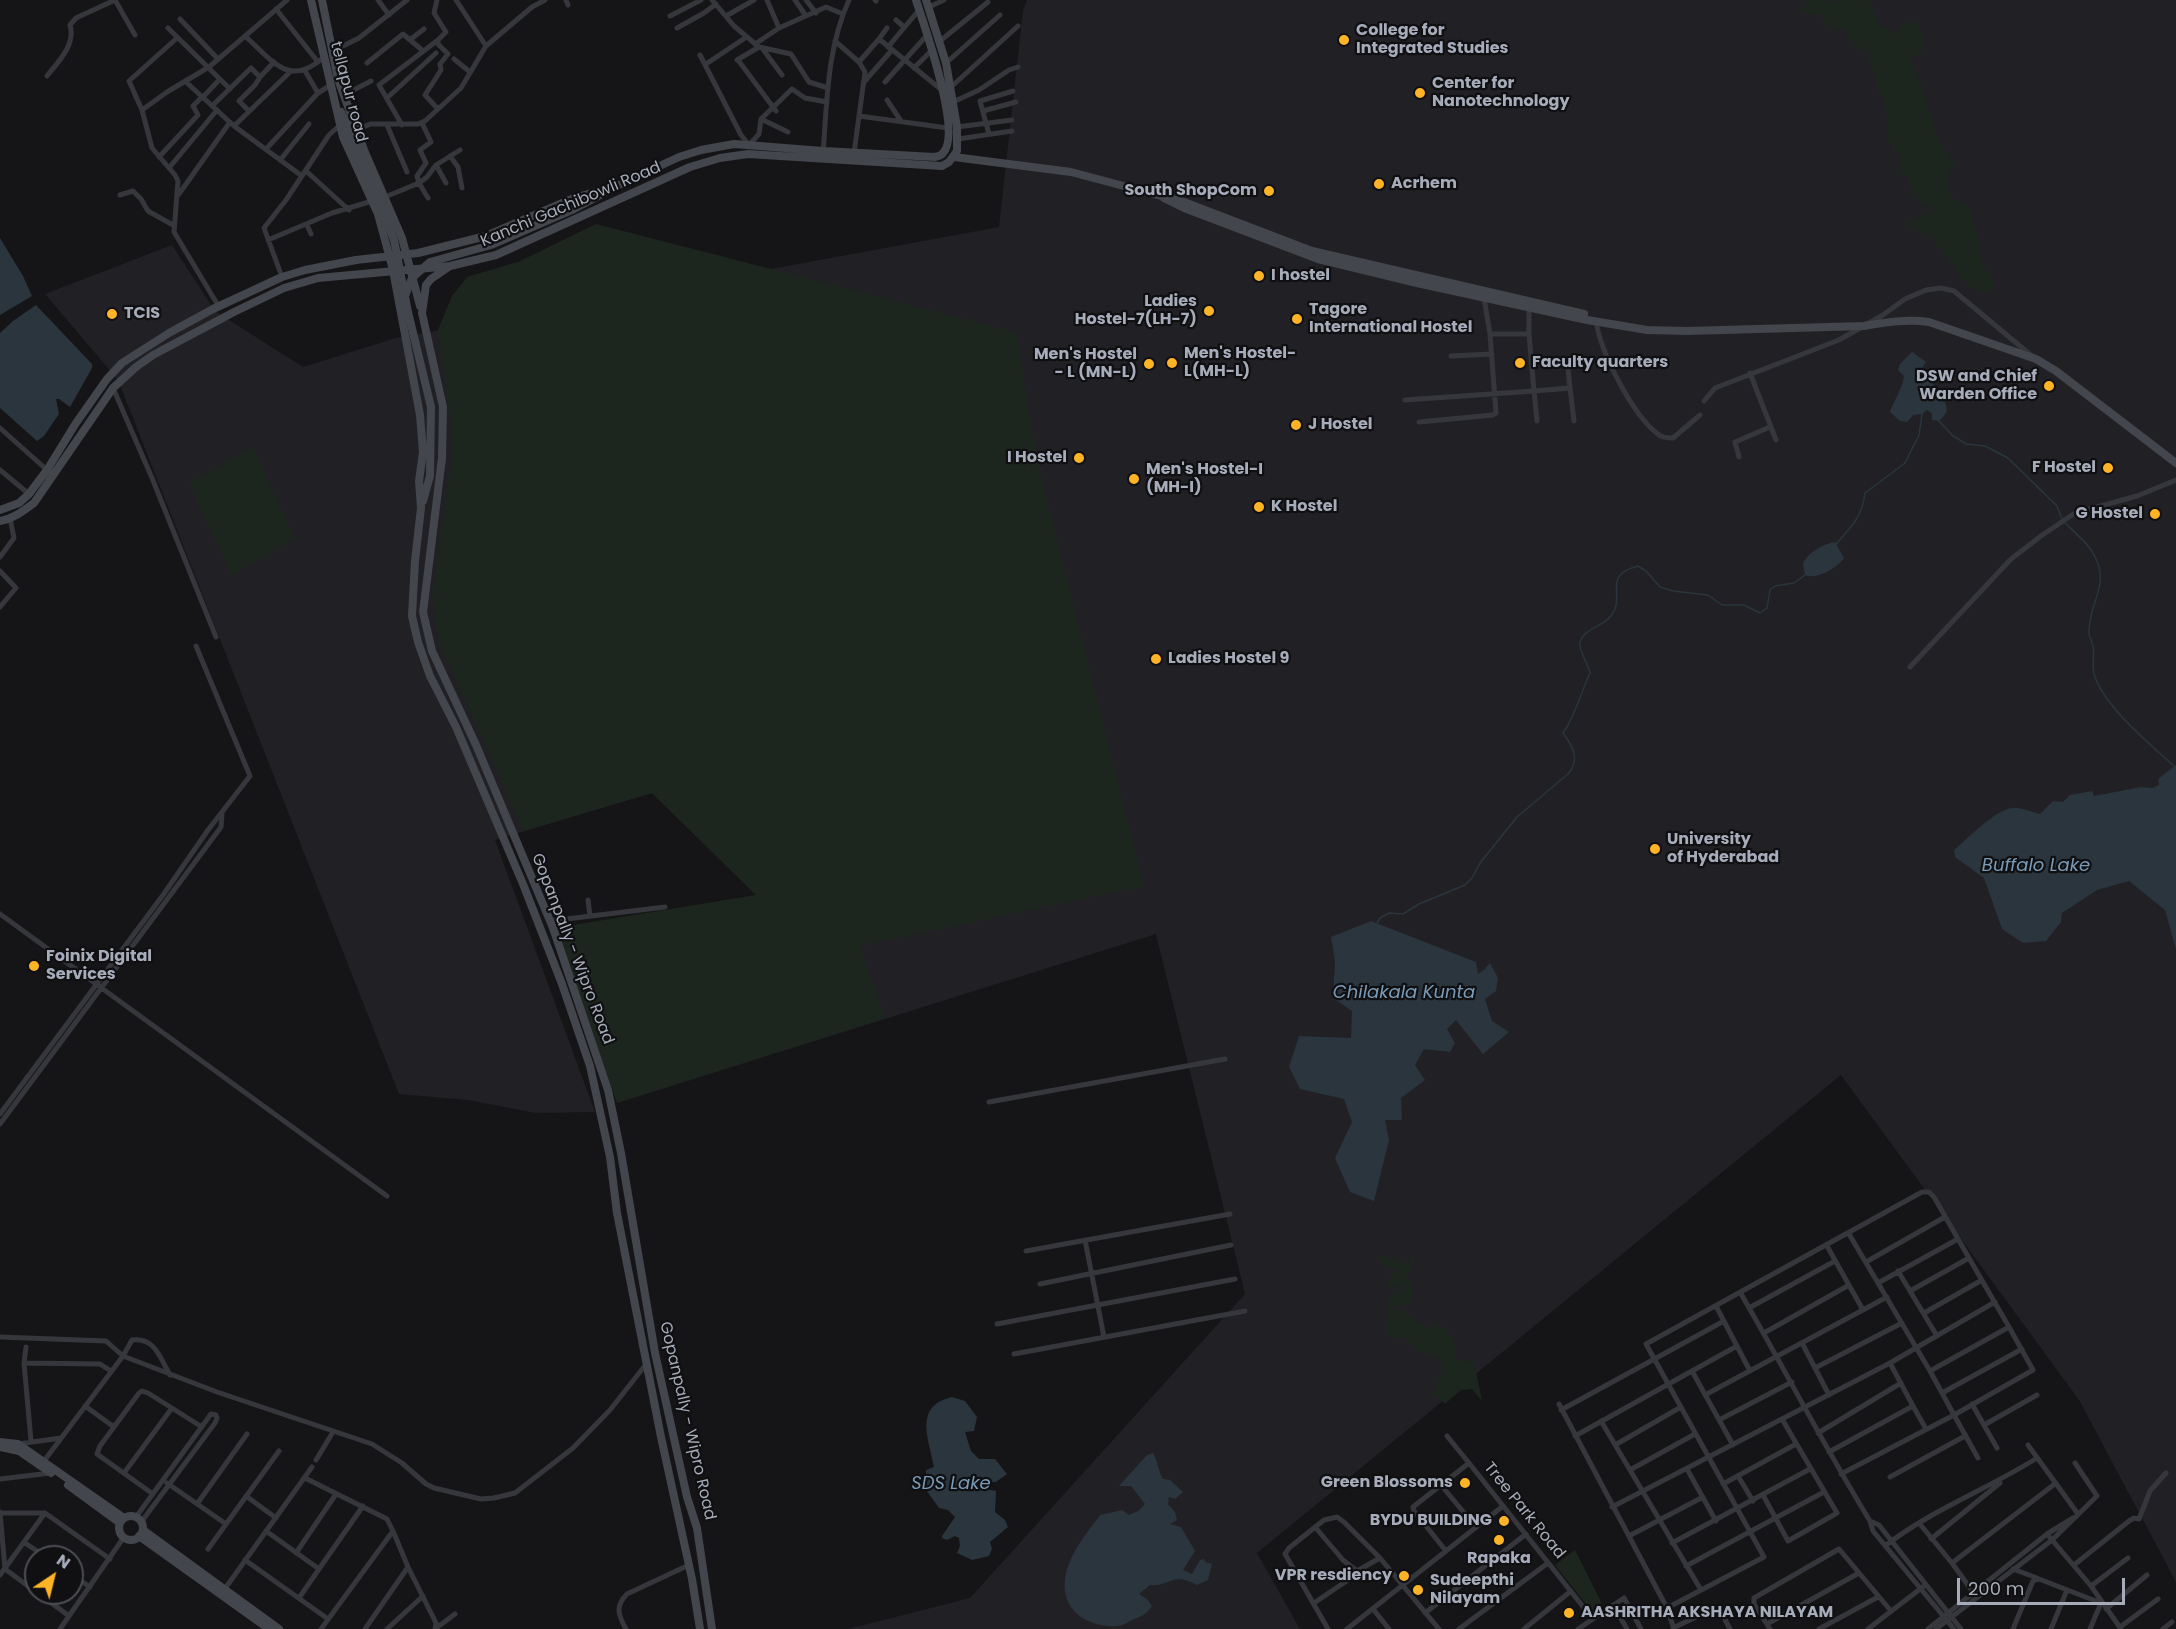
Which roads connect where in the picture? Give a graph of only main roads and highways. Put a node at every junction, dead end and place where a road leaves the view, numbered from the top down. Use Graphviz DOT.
graph roads {
  1 [pos="311,0"];
  2 [pos="322,0"];
  3 [pos="916,0"];
  4 [pos="928,4"];
  5 [pos="331,85"];
  6 [pos="948,89"];
  7 [pos="823,155"];
  8 [pos="954,157"];
  9 [pos="619,185"];
  10 [pos="1164,198"];
  11 [pos="407,255"];
  12 [pos="390,257"];
  13 [pos="450,266"];
  14 [pos="410,268"];
  15 [pos="393,270"];
  16 [pos="405,296"];
  17 [pos="1529,304"];
  18 [pos="422,313"];
  19 [pos="2176,463"];
  20 [pos="421,508"];
  21 [pos="0,509"];
  22 [pos="0,521"];
  23 [pos="458,707"];
  24 [pos="447,712"];
  25 [pos="603,1076"];
  26 [pos="592,1078"];
  27 [pos="0,1442"];
  28 [pos="17,1447"];
  29 [pos="0,1448"];
  30 [pos="122,1520"];
  31 [pos="141,1533"];
  32 [pos="704,1574"];
  33 [pos="692,1580"];
  34 [pos="274,1628"];
  35 [pos="700,1629"];
  36 [pos="712,1629"];
  1 -- 5 [label="main road, tellapur road"];
  2 -- 11 [label="main road"];
  3 -- 6 [label="main road"];
  4 -- 6 [label="main road"];
  5 -- 12 [label="main road, tellapur road"];
  5 -- 16 [label="main road, Gopanpally - Wipro Road, bridge"];
  6 -- 7 [label="main road, Kanchi Gachibowli Road"];
  6 -- 8 [label="main road"];
  7 -- 8 [label="main road, Kanchi Gachibowli Road"];
  7 -- 9 [label="main road, Kanchi Gachibowli Road"];
  7 -- 13 [label="main road, Kanchi Gachibowli Road"];
  8 -- 10 [label="main road"];
  9 -- 11 [label="main road, Kanchi Gachibowli Road"];
  9 -- 16 [label="main road, bridge"];
  10 -- 17 [label="main road"];
  10 -- 17 [label="main road"];
  11 -- 12 [label="main road, Kanchi Gachibowli Road"];
  11 -- 14 [label="main road"];
  12 -- 15 [label="main road, tellapur road"];
  12 -- 21 [label="main road, Kanchi Gachibowli Road"];
  13 -- 14 [label="main road, Kanchi Gachibowli Road"];
  13 -- 18 [label="main road, Gopanpally - Wipro Road"];
  14 -- 15 [label="main road, Kanchi Gachibowli Road"];
  14 -- 18 [label="main road"];
  15 -- 20 [label="main road, Gopanpally - Wipro Road"];
  15 -- 22 [label="main road, Kanchi Gachibowli Road"];
  16 -- 20 [label="main road, Gopanpally - Wipro Road, bridge"];
  17 -- 19 [label="main road"];
  18 -- 23 [label="main road, Gopanpally - Wipro Road"];
  20 -- 24 [label="main road, Gopanpally - Wipro Road"];
  23 -- 24 [label="main road"];
  23 -- 25 [label="main road, Gopanpally - Wipro Road"];
  24 -- 26 [label="main road, Gopanpally - Wipro Road"];
  25 -- 26 [label="main road"];
  25 -- 32 [label="main road, Gopanpally - Wipro Road"];
  26 -- 33 [label="main road, Gopanpally - Wipro Road"];
  27 -- 28 [label="main road"];
  28 -- 29 [label="main road"];
  28 -- 30 [label="main road"];
  28 -- 30 [label="main road"];
  30 -- 31 [label="main road"];
  30 -- 31 [label="main road"];
  31 -- 34 [label="main road"];
  32 -- 33 [label="main road"];
  32 -- 36 [label="main road, Gopanpally - Wipro Road"];
  33 -- 35 [label="main road, Gopanpally - Wipro Road"];
}
